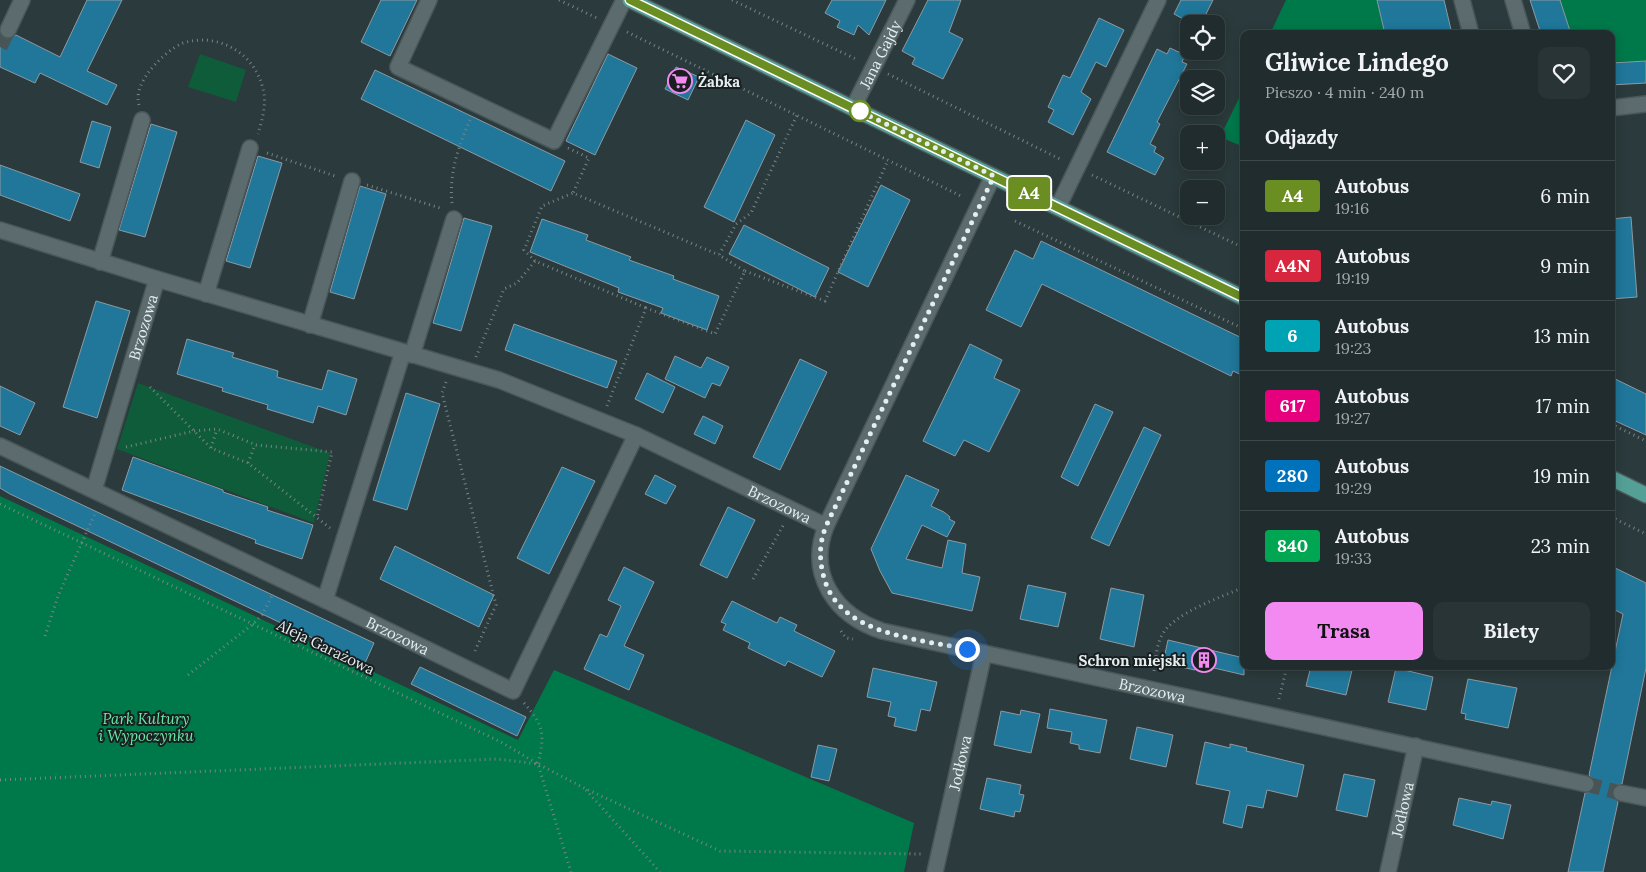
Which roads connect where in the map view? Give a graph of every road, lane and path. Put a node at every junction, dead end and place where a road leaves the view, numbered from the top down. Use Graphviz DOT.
graph roads {
  1 [pos="22,0"];
  2 [pos="429,0"];
  3 [pos="559,0"];
  4 [pos="624,0"];
  5 [pos="630,0"];
  6 [pos="732,0"];
  7 [pos="907,0"];
  8 [pos="1158,0"];
  9 [pos="1462,0"];
  10 [pos="1512,0"];
  11 [pos="650,4"];
  12 [pos="612,25"];
  13 [pos="8,30"];
  14 [pos="1470,30"];
  15 [pos="1522,30"];
  16 [pos="873,67"];
  17 [pos="1646,104"];
  18 [pos="476,105"];
  19 [pos="853,108"];
  20 [pos="1615,108"];
  21 [pos="797,115"];
  22 [pos="142,120"];
  23 [pos="554,142"];
  24 [pos="250,148"];
  25 [pos="888,160"];
  26 [pos="1077,168"];
  27 [pos="994,176"];
  28 [pos="352,181"];
  29 [pos="573,193"];
  30 [pos="970,200"];
  31 [pos="1058,208"];
  32 [pos="454,216"];
  33 [pos="1015,221"];
  34 [pos="0,230"];
  35 [pos="1240,246"];
  36 [pos="719,255"];
  37 [pos="535,261"];
  38 [pos="100,262"];
  39 [pos="745,271"];
  40 [pos="157,279"];
  41 [pos="206,294"];
  42 [pos="1240,296"];
  43 [pos="646,308"];
  44 [pos="310,325"];
  45 [pos="1240,327"];
  46 [pos="408,353"];
  47 [pos="475,359"];
  48 [pos="448,378"];
  49 [pos="150,387"];
  50 [pos="606,409"];
  51 [pos="1615,426"];
  52 [pos="217,428"];
  53 [pos="194,431"];
  54 [pos="636,435"];
  55 [pos="1646,441"];
  56 [pos="256,445"];
  57 [pos="0,446"];
  58 [pos="122,448"];
  59 [pos="211,448"];
  60 [pos="248,463"];
  61 [pos="1615,480"];
  62 [pos="99,493"];
  63 [pos="1646,495"];
  64 [pos="0,504"];
  65 [pos="317,518"];
  66 [pos="786,519"];
  67 [pos="1615,520"];
  68 [pos="826,526"];
  69 [pos="334,532"];
  70 [pos="1646,534"];
  71 [pos="81,542"];
  72 [pos="281,579"];
  73 [pos="753,579"];
  74 [pos="1240,588"];
  75 [pos="325,600"];
  76 [pos="253,624"];
  77 [pos="840,630"];
  78 [pos="45,636"];
  79 [pos="856,640"];
  80 [pos="984,653"];
  81 [pos="467,668"];
  82 [pos="1144,669"];
  83 [pos="1286,670"];
  84 [pos="1154,671"];
  85 [pos="1163,674"];
  86 [pos="188,675"];
  87 [pos="513,691"];
  88 [pos="1278,702"];
  89 [pos="1416,746"];
  90 [pos="538,764"];
  91 [pos="0,780"];
  92 [pos="1586,784"];
  93 [pos="584,788"];
  94 [pos="1621,793"];
  95 [pos="1646,798"];
  96 [pos="923,844"];
  97 [pos="921,854"];
  98 [pos="919,863"];
  99 [pos="937,865"];
  100 [pos="571,872"];
  101 [pos="660,872"];
  102 [pos="1388,872"];
  1 -- 13 [label="street"];
  2 -- 18 [label="street"];
  3 -- 12 [label="path"];
  4 -- 12 [label="street"];
  5 -- 11 [label="main road"];
  6 -- 16 [label="path"];
  7 -- 16 [label="street, Jana Gajdy"];
  8 -- 26 [label="street"];
  9 -- 14 [label="street"];
  10 -- 15 [label="street"];
  11 -- 19 [label="main road"];
  12 -- 21 [label="path"];
  12 -- 23 [label="street"];
  16 -- 19 [label="street, Jana Gajdy"];
  16 -- 26 [label="path"];
  17 -- 20 [label="street"];
  18 -- 23 [label="street"];
  18 -- 32 [label="path"];
  19 -- 27 [label="main road"];
  21 -- 25 [label="path"];
  21 -- 36 [label="path"];
  22 -- 24 [label="path"];
  22 -- 38 [label="street"];
  23 -- 29 [label="path"];
  24 -- 28 [label="path"];
  24 -- 41 [label="street"];
  25 -- 30 [label="path"];
  25 -- 39 [label="path"];
  26 -- 31 [label="street"];
  26 -- 35 [label="path"];
  27 -- 31 [label="main road"];
  27 -- 68 [label="street"];
  28 -- 32 [label="path"];
  28 -- 44 [label="street"];
  29 -- 36 [label="path"];
  29 -- 37 [label="path"];
  31 -- 42 [label="main road"];
  32 -- 46 [label="street"];
  33 -- 45 [label="path"];
  34 -- 38 [label="street, Brzozowa"];
  36 -- 39 [label="path"];
  37 -- 43 [label="path"];
  37 -- 47 [label="path"];
  38 -- 40 [label="street, Brzozowa"];
  39 -- 43 [label="path"];
  40 -- 41 [label="street, Brzozowa"];
  40 -- 62 [label="street, Brzozowa"];
  41 -- 44 [label="street, Brzozowa"];
  43 -- 50 [label="path"];
  44 -- 46 [label="street, Brzozowa"];
  46 -- 54 [label="street, Brzozowa"];
  46 -- 75 [label="street"];
  48 -- 81 [label="path"];
  49 -- 53 [label="path"];
  51 -- 55 [label="path"];
  52 -- 53 [label="path"];
  52 -- 56 [label="path"];
  52 -- 59 [label="path"];
  53 -- 58 [label="path"];
  53 -- 59 [label="path"];
  54 -- 68 [label="street, Brzozowa"];
  54 -- 87 [label="street"];
  56 -- 60 [label="path"];
  56 -- 65 [label="path"];
  57 -- 62 [label="street, Brzozowa"];
  59 -- 60 [label="path"];
  60 -- 65 [label="path"];
  61 -- 63 [label="main road"];
  62 -- 71 [label="path"];
  62 -- 72 [label="street, Brzozowa"];
  64 -- 71 [label="path, Aleja Garażowa"];
  65 -- 69 [label="path"];
  66 -- 73 [label="path"];
  67 -- 70 [label="path"];
  68 -- 80 [label="street, Brzozowa"];
  71 -- 76 [label="path, Aleja Garażowa"];
  71 -- 78 [label="path"];
  72 -- 75 [label="street, Brzozowa"];
  72 -- 76 [label="path"];
  74 -- 84 [label="path"];
  75 -- 81 [label="street, Brzozowa"];
  76 -- 86 [label="path"];
  76 -- 90 [label="path, Aleja Garażowa"];
  77 -- 79 [label="path"];
  80 -- 89 [label="street, Brzozowa"];
  80 -- 99 [label="street, Jodłowa"];
  81 -- 87 [label="street, Brzozowa"];
  82 -- 84 [label="path"];
  83 -- 88 [label="path"];
  84 -- 85 [label="path"];
  87 -- 90 [label="path"];
  89 -- 92 [label="street, Brzozowa"];
  89 -- 102 [label="street, Jodłowa"];
  90 -- 91 [label="path"];
  90 -- 93 [label="path, Aleja Garażowa"];
  90 -- 100 [label="path"];
  93 -- 97 [label="path, Aleja Garażowa"];
  93 -- 101 [label="path"];
  94 -- 95 [label="street"];
  96 -- 97 [label="path"];
  97 -- 98 [label="path"];
  97 -- 99 [label="path"];
}
